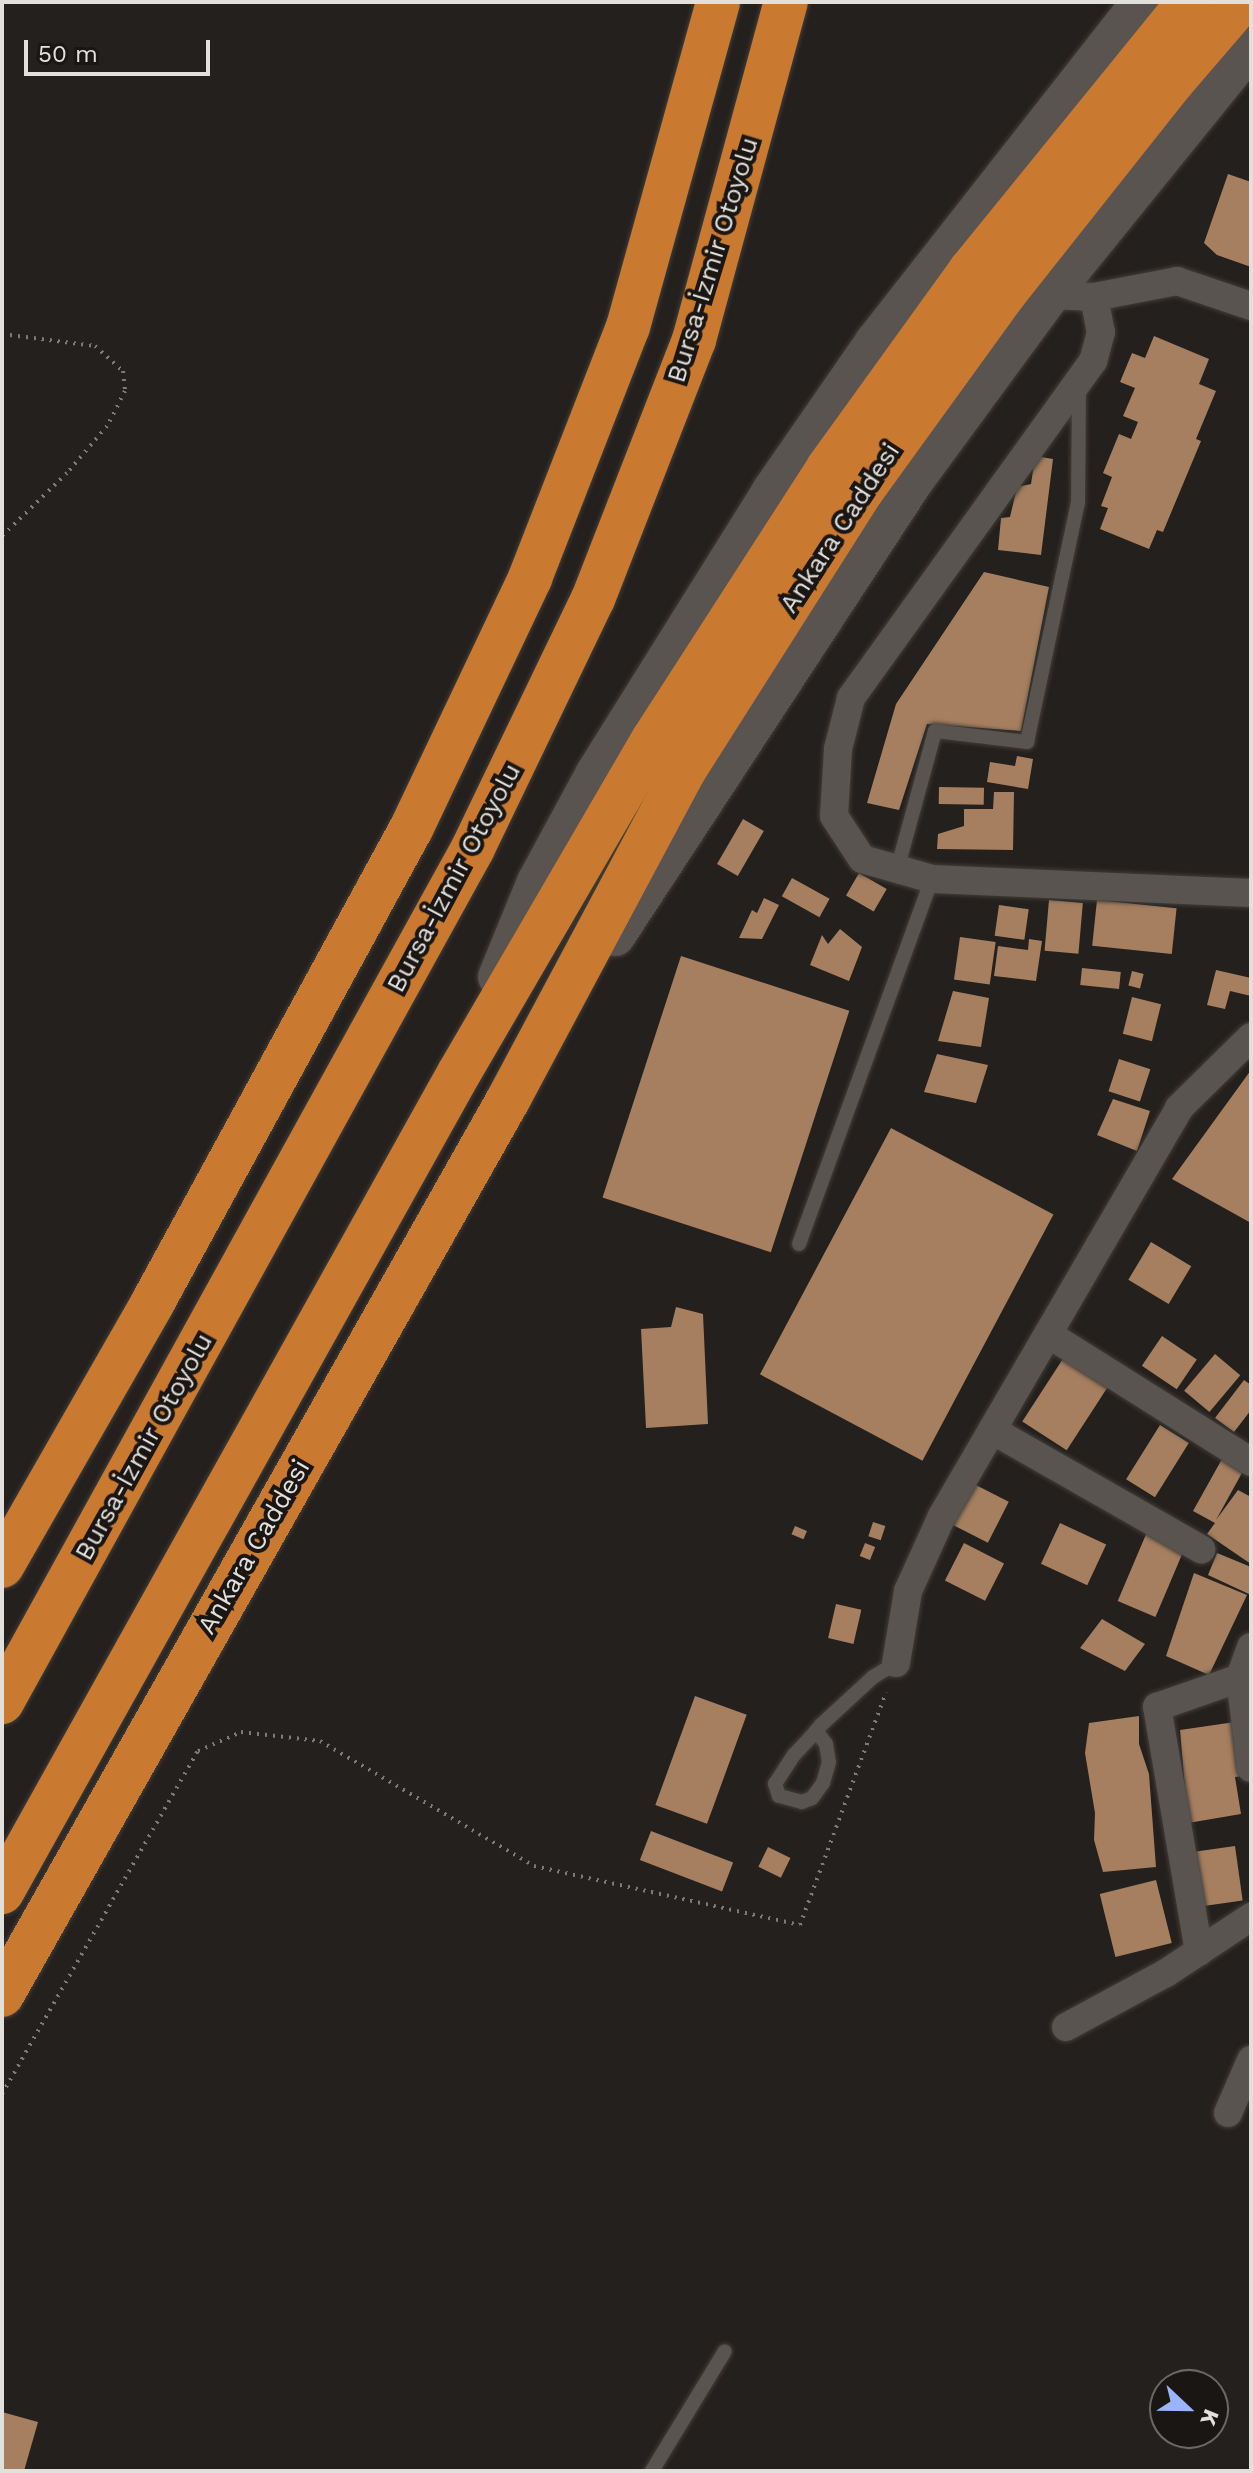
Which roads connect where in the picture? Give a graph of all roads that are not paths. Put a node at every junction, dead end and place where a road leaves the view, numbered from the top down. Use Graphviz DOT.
graph roads {
  1 [pos="718,2"];
  2 [pos="786,2"];
  3 [pos="1142,2"];
  4 [pos="1189,2"];
  5 [pos="1241,2"];
  6 [pos="1251,47"];
  7 [pos="1050,295"];
  8 [pos="1094,297"];
  9 [pos="1251,306"];
  10 [pos="1079,380"];
  11 [pos="845,479"];
  12 [pos="897,870"];
  13 [pos="932,879"];
  14 [pos="1251,893"];
  15 [pos="1251,1037"];
  16 [pos="459,1073"];
  17 [pos="508,1100"];
  18 [pos="799,1244"];
  19 [pos="1048,1334"];
  20 [pos="992,1430"];
  21 [pos="1251,1462"];
  22 [pos="1201,1549"];
  23 [pos="2,1566"];
  24 [pos="1251,1647"];
  25 [pos="896,1663"];
  26 [pos="1240,1678"];
  27 [pos="2,1702"];
  28 [pos="816,1731"];
  29 [pos="1251,1768"];
  30 [pos="2,1892"];
  31 [pos="1251,1917"];
  32 [pos="1199,1952"];
  33 [pos="2,1995"];
  34 [pos="1066,2027"];
  35 [pos="1251,2060"];
  36 [pos="1228,2113"];
  37 [pos="725,2351"];
  38 [pos="652,2471"];
  1 -- 23 [label="highway"];
  2 -- 27 [label="highway, Bursa-İzmir Otoyolu"];
  3 -- 16 [label="main road, Ankara Caddesi"];
  4 -- 11 [label="highway, Ankara Caddesi"];
  5 -- 11 [label="highway, Ankara Caddesi"];
  6 -- 7 [label="main road, Ankara Caddesi"];
  7 -- 8 [label="street"];
  7 -- 17 [label="main road, Ankara Caddesi"];
  8 -- 9 [label="street"];
  8 -- 10 [label="street"];
  10 -- 12 [label="street"];
  10 -- 12 [label="lane"];
  11 -- 16 [label="highway, Ankara Caddesi"];
  11 -- 17 [label="highway, Ankara Caddesi"];
  12 -- 13 [label="street"];
  13 -- 14 [label="street"];
  13 -- 18 [label="lane"];
  15 -- 19 [label="street"];
  16 -- 30 [label="highway, Ankara Caddesi"];
  17 -- 33 [label="highway, Ankara Caddesi"];
  19 -- 20 [label="street"];
  19 -- 21 [label="street"];
  20 -- 22 [label="street"];
  20 -- 25 [label="street"];
  24 -- 26 [label="street"];
  25 -- 28 [label="lane"];
  26 -- 29 [label="street"];
  26 -- 32 [label="street"];
  28 -- 28 [label="lane"];
  31 -- 32 [label="street"];
  32 -- 34 [label="street"];
  35 -- 36 [label="street"];
  37 -- 38 [label="lane"];
}
